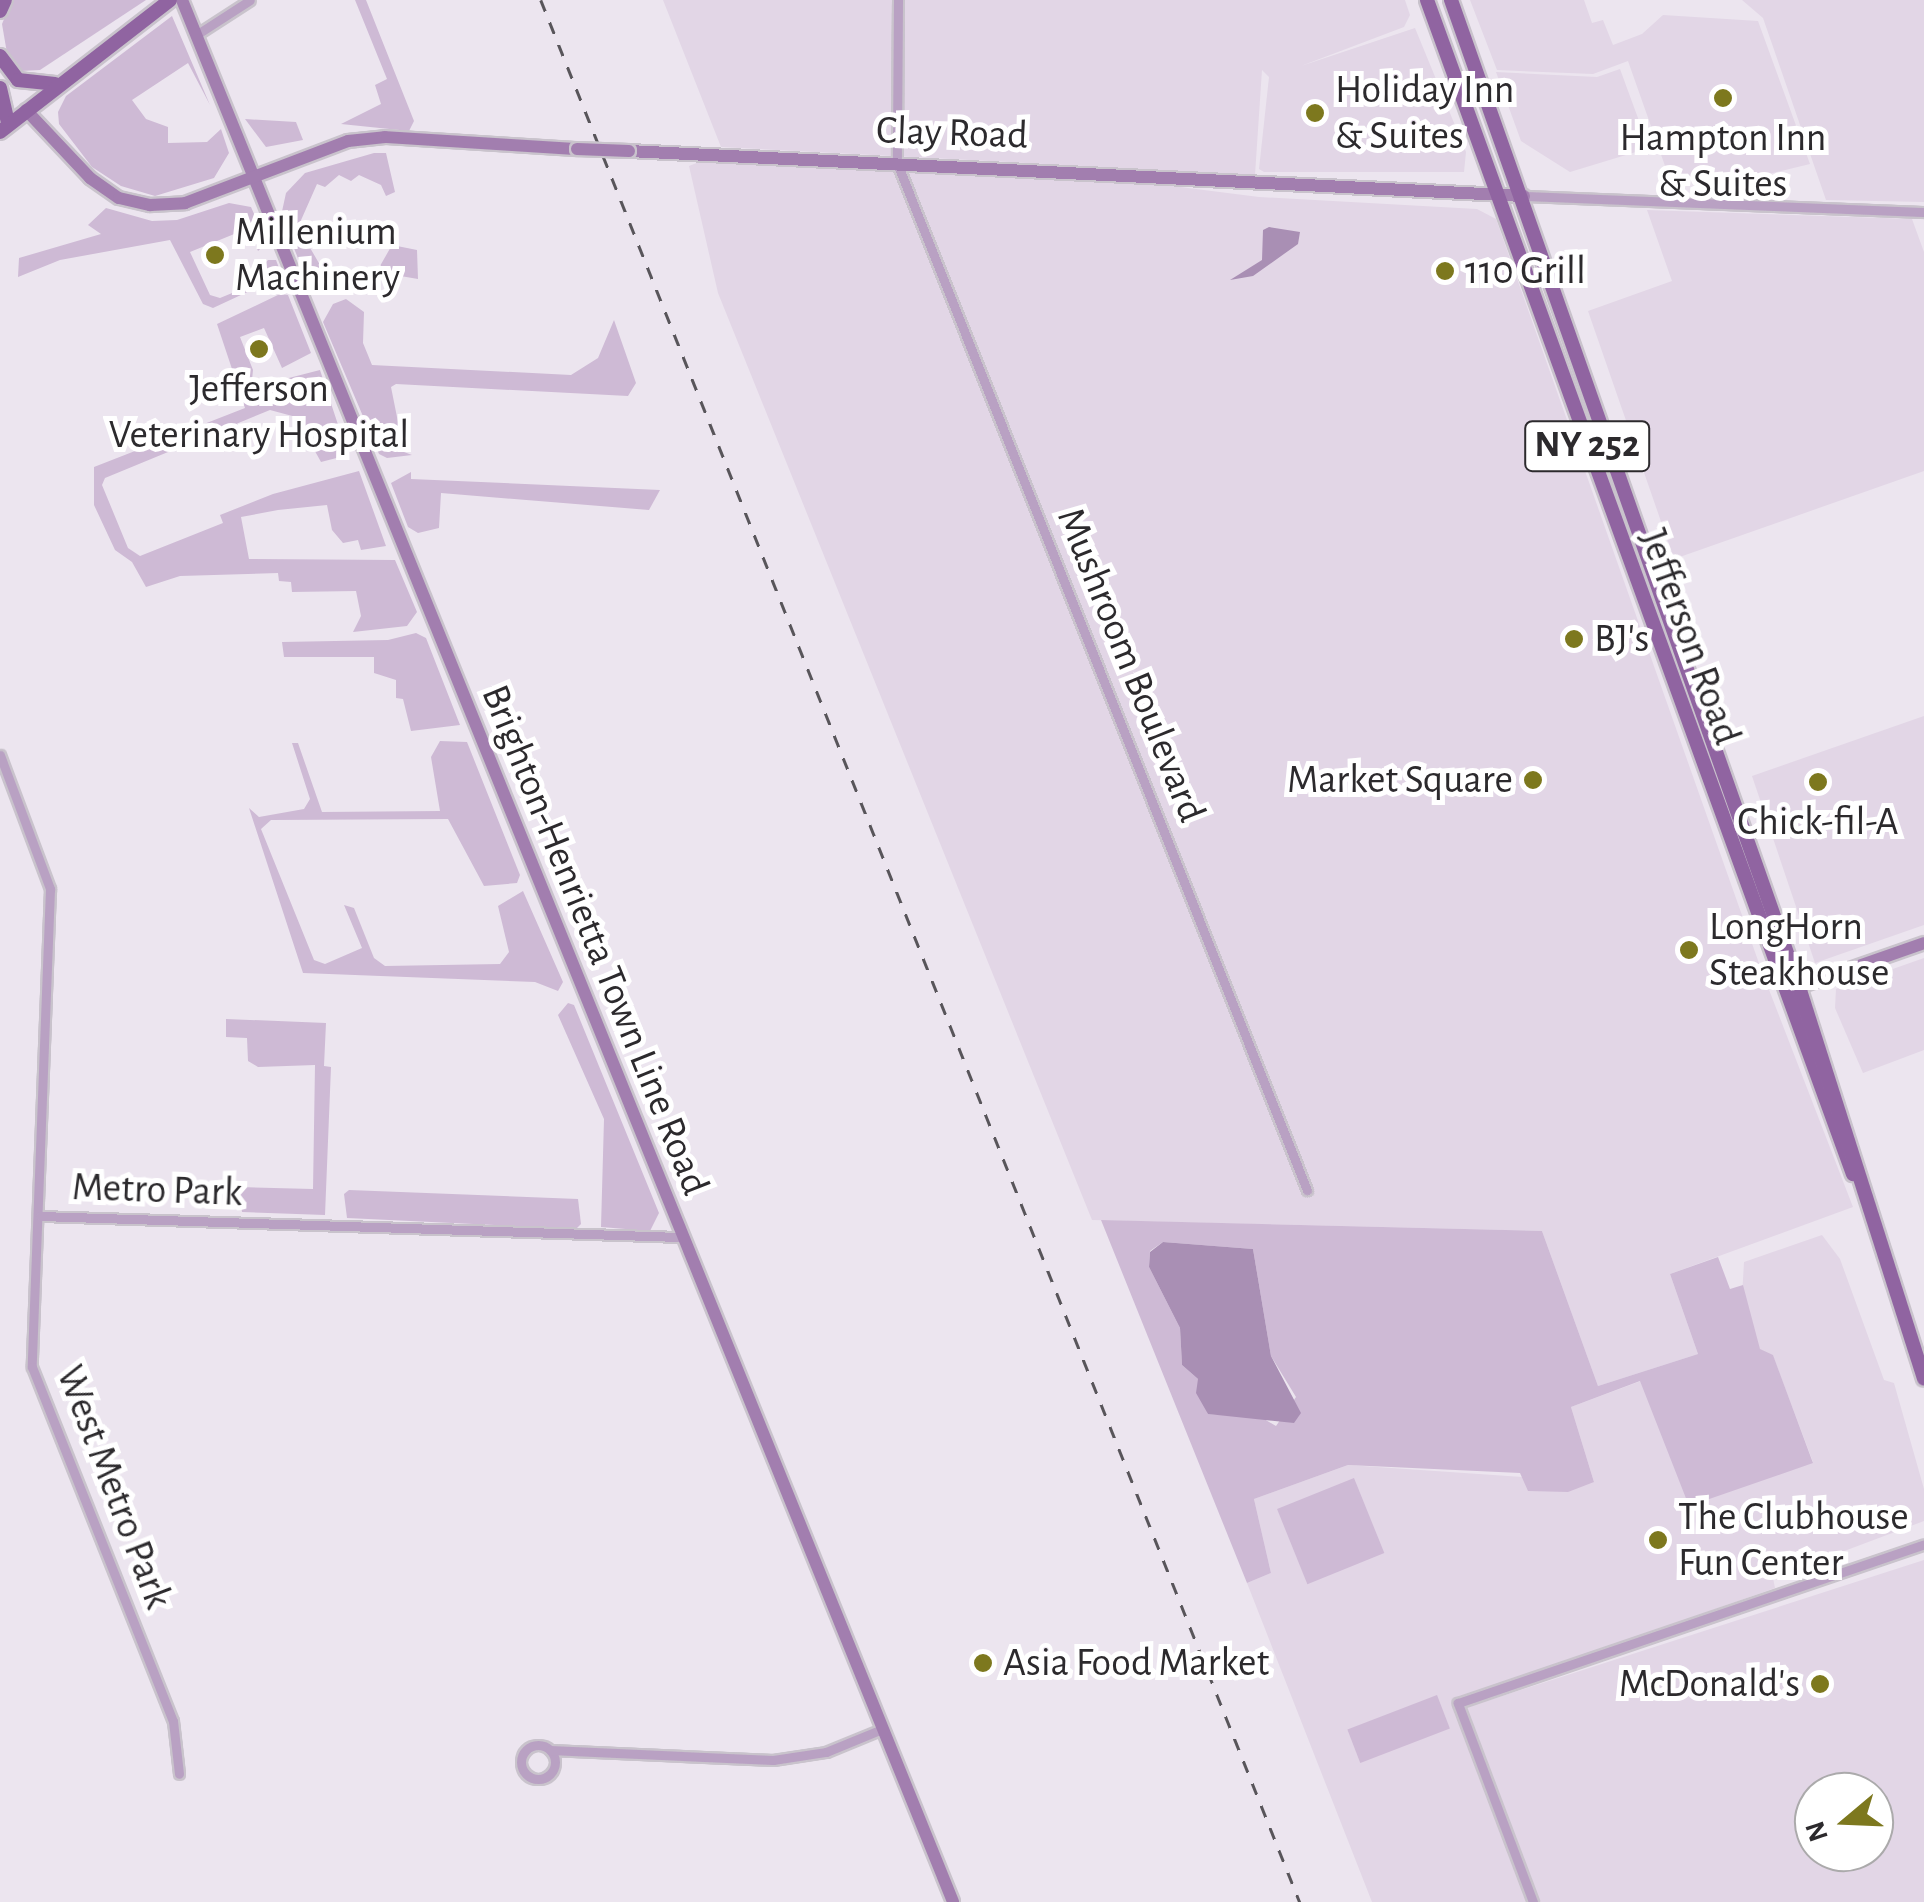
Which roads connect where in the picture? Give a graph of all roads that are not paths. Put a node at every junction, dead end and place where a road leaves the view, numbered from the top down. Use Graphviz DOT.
graph roads {
  1 [pos="5,0"];
  2 [pos="170,0"];
  3 [pos="250,0"];
  4 [pos="898,0"];
  5 [pos="1428,0"];
  6 [pos="1451,0"];
  7 [pos="185,6"];
  8 [pos="0,11"];
  9 [pos="196,36"];
  10 [pos="0,56"];
  11 [pos="55,84"];
  12 [pos="0,88"];
  13 [pos="26,110"];
  14 [pos="4,128"];
  15 [pos="897,163"];
  16 [pos="252,176"];
  17 [pos="1498,195"];
  18 [pos="1524,196"];
  19 [pos="1924,212"];
  20 [pos="0,756"];
  21 [pos="1924,942"];
  22 [pos="1799,987"];
  23 [pos="1783,992"];
  24 [pos="1857,1180"];
  25 [pos="1308,1190"];
  26 [pos="40,1216"];
  27 [pos="680,1237"];
  28 [pos="1924,1379"];
  29 [pos="1924,1544"];
  30 [pos="882,1729"];
  31 [pos="550,1750"];
  32 [pos="179,1774"];
  33 [pos="953,1902"];
  34 [pos="1534,1902"];
  1 -- 8 [label="main road"];
  2 -- 11 [label="main road"];
  3 -- 9 [label="street"];
  4 -- 15 [label="street"];
  5 -- 17 [label="main road, Jefferson Road / NY 252"];
  6 -- 18 [label="main road, Jefferson Road / NY 252"];
  7 -- 9 [label="street, Brighton-Henrietta Town Line Road"];
  9 -- 16 [label="street, Brighton-Henrietta Town Line Road"];
  10 -- 11 [label="main road"];
  11 -- 13 [label="main road"];
  12 -- 14 [label="main road"];
  13 -- 14 [label="main road"];
  13 -- 16 [label="street, Clay Road"];
  15 -- 16 [label="street, Clay Road, bridge"];
  15 -- 17 [label="street, Clay Road"];
  15 -- 25 [label="street, Mushroom Boulevard"];
  16 -- 27 [label="street, Brighton-Henrietta Town Line Road"];
  17 -- 18 [label="street, Clay Road"];
  17 -- 23 [label="main road, Jefferson Road / NY 252"];
  18 -- 19 [label="street, Clay Road"];
  18 -- 22 [label="main road, Jefferson Road / NY 252"];
  20 -- 26 [label="street, Metro Park"];
  21 -- 22 [label="street"];
  22 -- 23 [label="street"];
  22 -- 24 [label="main road, Jefferson Road / NY 252"];
  23 -- 24 [label="main road, Jefferson Road / NY 252"];
  24 -- 28 [label="main road, Jefferson Road / NY 252"];
  26 -- 27 [label="street, Metro Park"];
  26 -- 32 [label="street, West Metro Park"];
  27 -- 30 [label="street, Brighton-Henrietta Town Line Road"];
  29 -- 34 [label="street"];
  30 -- 31 [label="street"];
  30 -- 33 [label="street, Brighton-Henrietta Town Line Road"];
}
